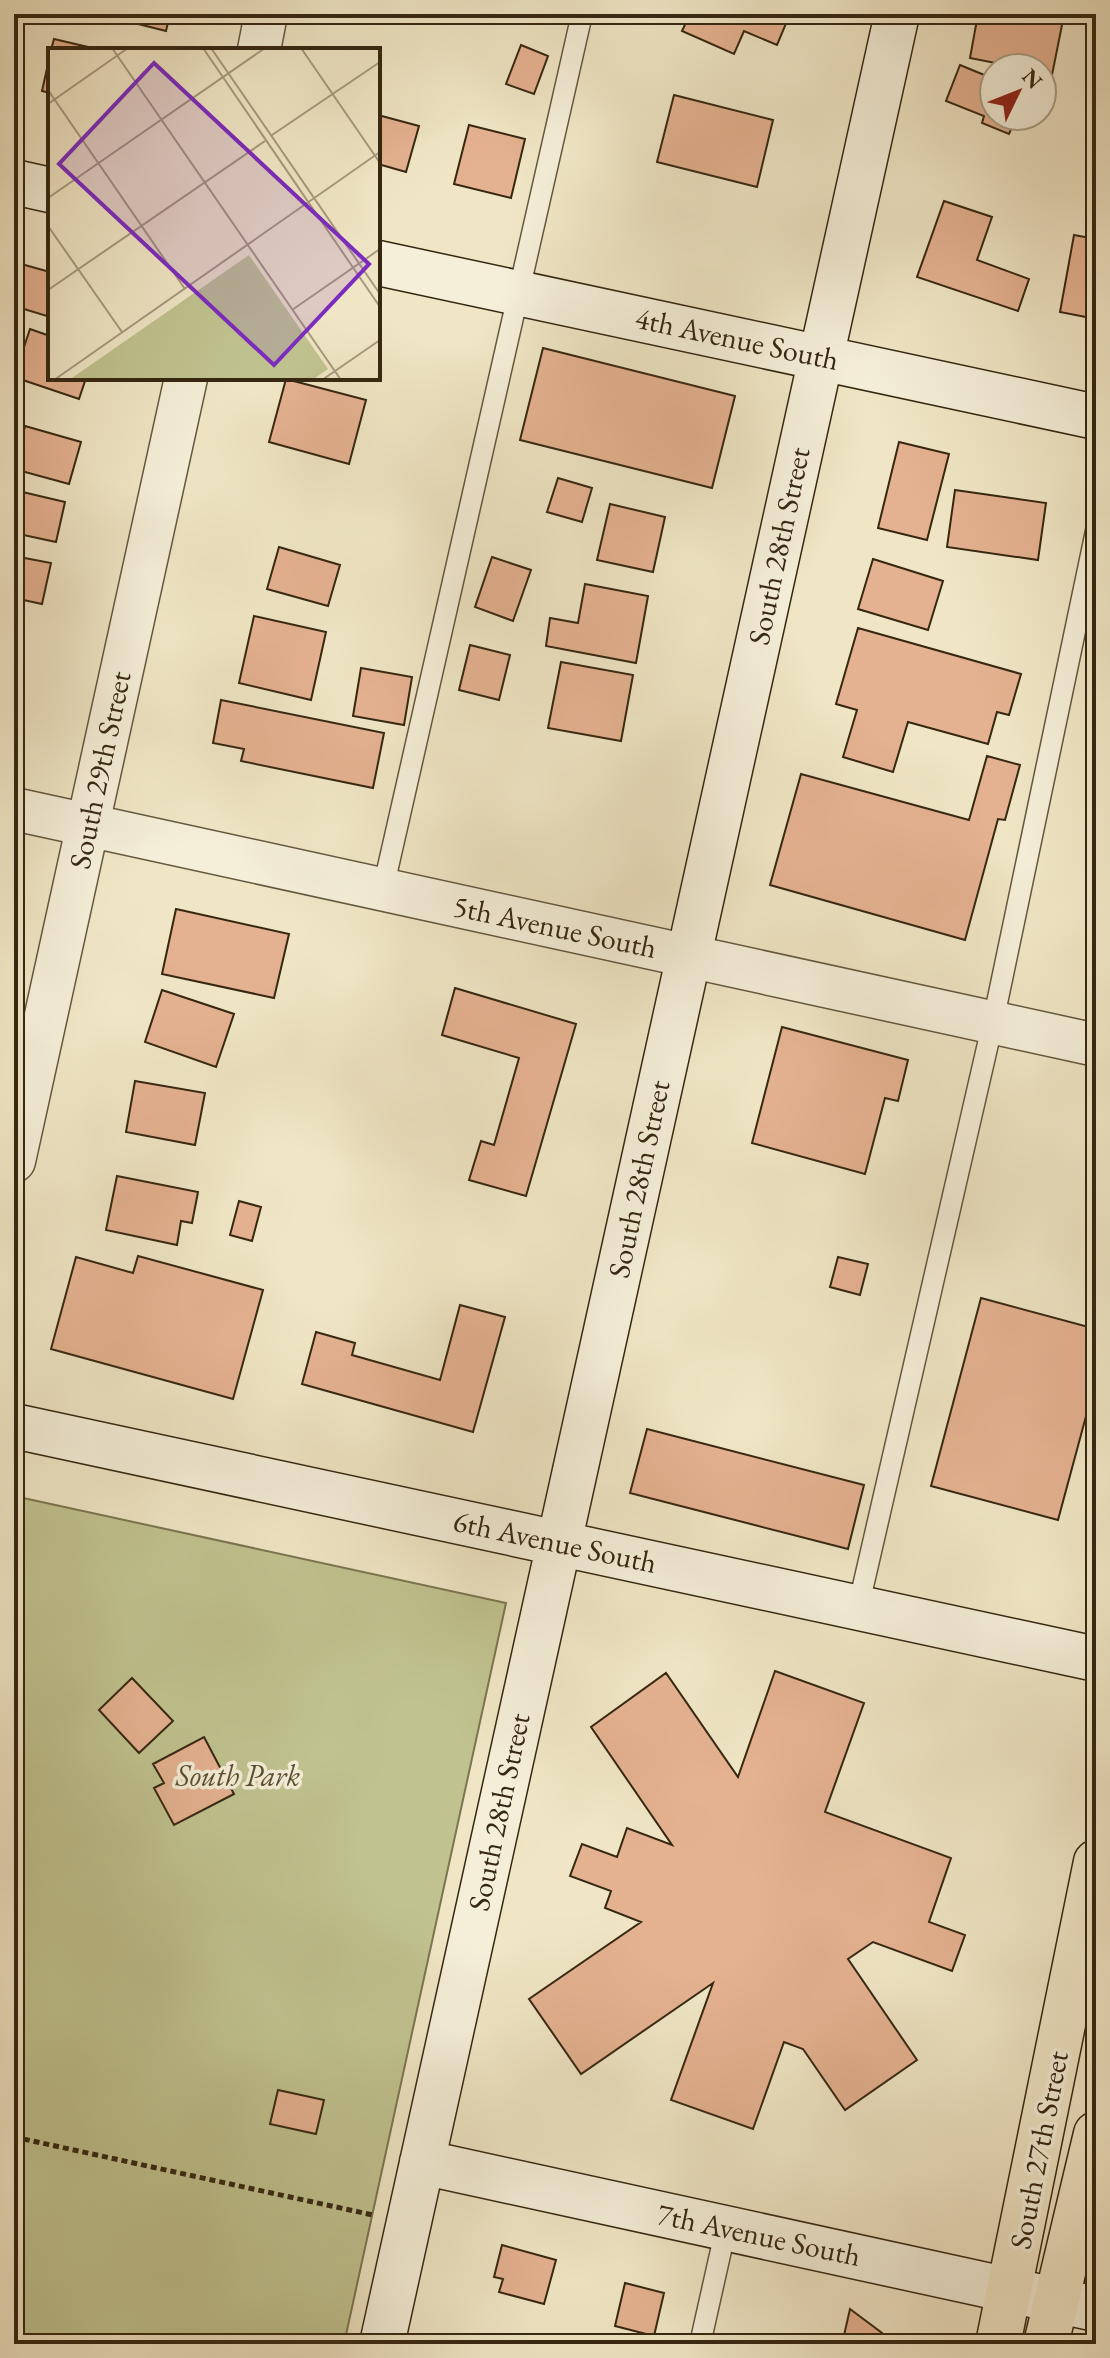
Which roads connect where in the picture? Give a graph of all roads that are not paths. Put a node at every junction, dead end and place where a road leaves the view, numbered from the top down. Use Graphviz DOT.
graph roads {
  1 [pos="266,14"];
  2 [pos="582,14"];
  3 [pos="897,14"];
  4 [pos="259,48"];
  5 [pos="14,182"];
  6 [pos="48,190"];
  7 [pos="380,263"];
  8 [pos="521,293"];
  9 [pos="821,356"];
  10 [pos="186,380"];
  11 [pos="1096,417"];
  12 [pos="1096,531"];
  13 [pos="14,809"];
  14 [pos="88,826"];
  15 [pos="383,889"];
  16 [pos="689,955"];
  17 [pos="993,1022"];
  18 [pos="1096,1045"];
  19 [pos="16,1141"];
  20 [pos="14,1426"];
  21 [pos="559,1543"];
  22 [pos="858,1608"];
  23 [pos="1096,1659"];
  24 [pos="1096,1862"];
  25 [pos="1096,2134"];
  26 [pos="422,2162"];
  27 [pos="726,2228"];
  28 [pos="1012,2289"];
  29 [pos="1076,2304"];
  30 [pos="382,2344"];
  31 [pos="700,2344"];
  32 [pos="998,2344"];
  33 [pos="1046,2344"];
  1 -- 4 [label="street"];
  2 -- 8 [label="lane"];
  3 -- 9 [label="street, South 28th Street"];
  5 -- 6 [label="street"];
  7 -- 8 [label="street, 4th Avenue South"];
  8 -- 9 [label="street, 4th Avenue South"];
  8 -- 15 [label="lane"];
  9 -- 11 [label="street, 4th Avenue South"];
  9 -- 16 [label="street, South 28th Street"];
  10 -- 14 [label="street, South 29th Street"];
  12 -- 17 [label="lane"];
  13 -- 14 [label="street, 5th Avenue South"];
  14 -- 15 [label="street, 5th Avenue South"];
  14 -- 19 [label="street, South 29th Street"];
  15 -- 16 [label="street, 5th Avenue South"];
  16 -- 17 [label="street, 5th Avenue South"];
  16 -- 21 [label="street, South 28th Street"];
  17 -- 18 [label="street, 5th Avenue South"];
  17 -- 22 [label="lane"];
  20 -- 21 [label="street, 6th Avenue South"];
  21 -- 22 [label="street, 6th Avenue South"];
  21 -- 26 [label="street, South 28th Street"];
  22 -- 23 [label="street, 6th Avenue South"];
  24 -- 28 [label="main road, South 27th Street"];
  25 -- 29 [label="main road, South 27th Street"];
  26 -- 27 [label="street, 7th Avenue South"];
  26 -- 30 [label="street, South 28th Street"];
  27 -- 28 [label="street, 7th Avenue South"];
  27 -- 31 [label="lane"];
  28 -- 29 [label="street, 7th Avenue South"];
  28 -- 32 [label="main road, South 27th Street"];
  29 -- 33 [label="main road, South 27th Street"];
}
